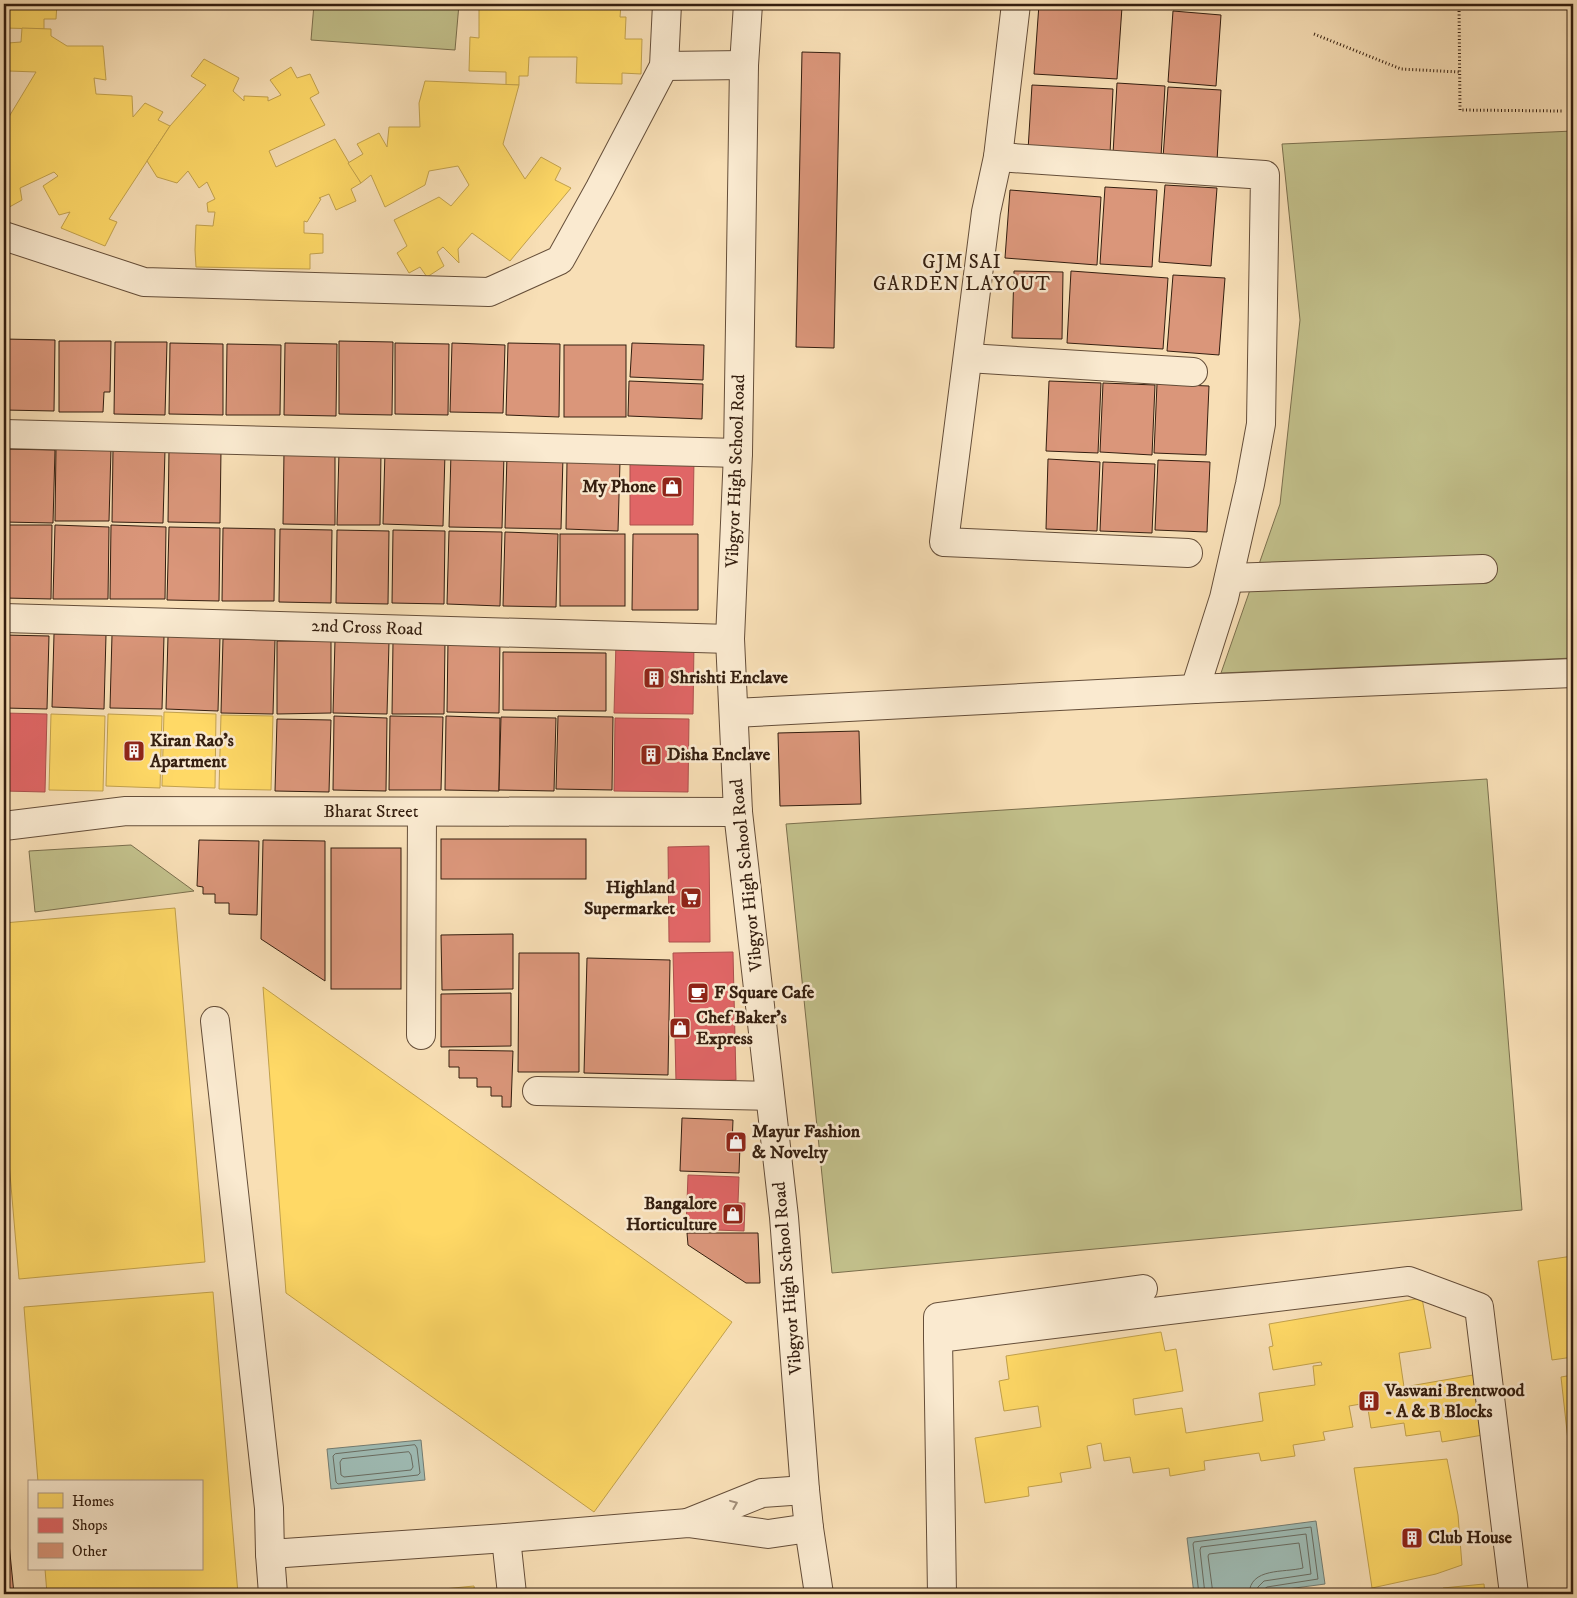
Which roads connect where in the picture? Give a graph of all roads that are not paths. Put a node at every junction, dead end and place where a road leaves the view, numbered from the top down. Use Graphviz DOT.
graph roads {
  1 [pos="667,4"];
  2 [pos="748,4"];
  3 [pos="1016,4"];
  4 [pos="664,66"];
  5 [pos="744,66"];
  6 [pos="998,157"];
  7 [pos="4,236"];
  8 [pos="968,358"];
  9 [pos="1193,372"];
  10 [pos="4,434"];
  11 [pos="738,453"];
  12 [pos="1188,553"];
  13 [pos="1483,569"];
  14 [pos="1229,578"];
  15 [pos="4,618"];
  16 [pos="730,639"];
  17 [pos="1573,673"];
  18 [pos="1195,689"];
  19 [pos="734,713"];
  20 [pos="422,812"];
  21 [pos="738,812"];
  22 [pos="4,826"];
  23 [pos="215,1021"];
  24 [pos="421,1035"];
  25 [pos="536,1090"];
  26 [pos="770,1096"];
  27 [pos="1144,1289"];
  28 [pos="938,1338"];
  29 [pos="805,1490"];
  30 [pos="688,1522"];
  31 [pos="809,1528"];
  32 [pos="506,1538"];
  33 [pos="270,1554"];
  34 [pos="273,1594"];
  35 [pos="512,1594"];
  36 [pos="819,1594"];
  37 [pos="942,1594"];
  38 [pos="1514,1594"];
  1 -- 4 [label="street"];
  2 -- 5 [label="street, Vibgyor High School Road"];
  3 -- 6 [label="street"];
  4 -- 5 [label="street"];
  4 -- 7 [label="street"];
  5 -- 11 [label="street, Vibgyor High School Road"];
  6 -- 8 [label="street"];
  6 -- 14 [label="street"];
  8 -- 9 [label="street"];
  8 -- 12 [label="street"];
  10 -- 11 [label="street"];
  11 -- 16 [label="street, Vibgyor High School Road"];
  13 -- 14 [label="street"];
  14 -- 18 [label="street"];
  15 -- 16 [label="street, 2nd Cross Road"];
  16 -- 19 [label="street, Vibgyor High School Road"];
  17 -- 18 [label="street"];
  18 -- 19 [label="street"];
  19 -- 21 [label="street, Vibgyor High School Road"];
  20 -- 21 [label="street, Bharat Street"];
  20 -- 22 [label="street, Bharat Street"];
  20 -- 24 [label="street"];
  21 -- 26 [label="street, Vibgyor High School Road"];
  23 -- 33 [label="street"];
  25 -- 26 [label="street"];
  26 -- 29 [label="street, Vibgyor High School Road"];
  27 -- 28 [label="street"];
  28 -- 37 [label="street"];
  28 -- 38 [label="street"];
  30 -- 29 [label="street, one-way"];
  29 -- 31 [label="street, Vibgyor High School Road"];
  30 -- 31 [label="street"];
  30 -- 32 [label="street"];
  31 -- 36 [label="street, Vibgyor High School Road"];
  32 -- 33 [label="street"];
  32 -- 35 [label="street"];
  33 -- 34 [label="street"];
}
